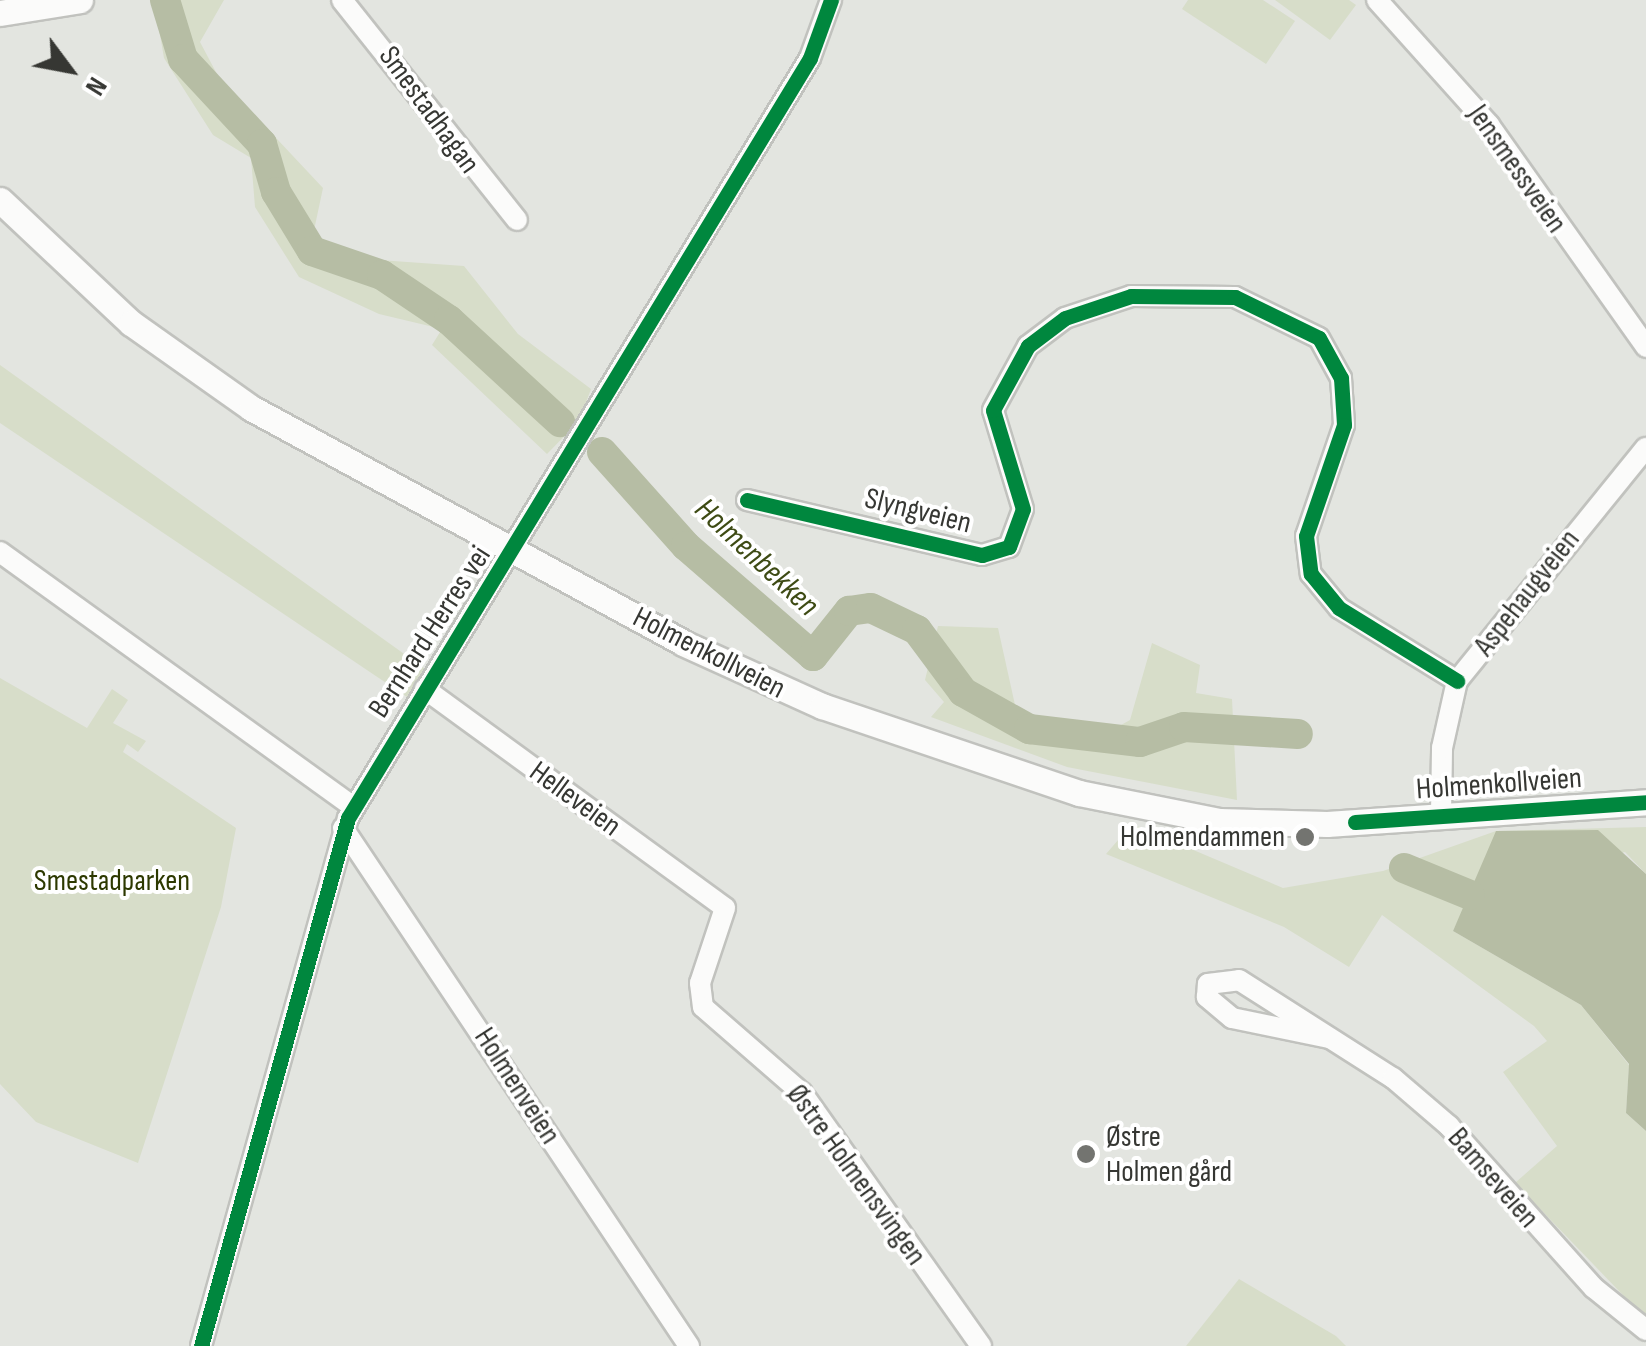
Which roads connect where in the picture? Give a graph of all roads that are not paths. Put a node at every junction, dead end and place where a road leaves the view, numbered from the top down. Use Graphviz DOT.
graph roads {
  1 [pos="80,0"];
  2 [pos="342,0"];
  3 [pos="830,0"];
  4 [pos="1377,0"];
  5 [pos="0,13"];
  6 [pos="0,200"];
  7 [pos="516,220"];
  8 [pos="1646,347"];
  9 [pos="1646,448"];
  10 [pos="747,500"];
  11 [pos="517,547"];
  12 [pos="0,552"];
  13 [pos="1457,682"];
  14 [pos="425,689"];
  15 [pos="1646,802"];
  16 [pos="352,807"];
  17 [pos="1441,814"];
  18 [pos="343,828"];
  19 [pos="725,908"];
  20 [pos="1329,1038"];
  21 [pos="1646,1330"];
  22 [pos="202,1346"];
  23 [pos="688,1346"];
  24 [pos="981,1346"];
  1 -- 5 [label="main road"];
  2 -- 7 [label="street, Smestadhagan"];
  3 -- 11 [label="street, Bernhard Herres vei"];
  4 -- 8 [label="street, Jensmessveien"];
  6 -- 11 [label="main road, Holmenkollveien"];
  9 -- 13 [label="street, Aspehaugveien"];
  10 -- 13 [label="street, Slyngveien"];
  11 -- 14 [label="street, Bernhard Herres vei"];
  11 -- 17 [label="main road, Holmenkollveien"];
  12 -- 16 [label="street"];
  13 -- 17 [label="street, Aspehaugveien"];
  14 -- 16 [label="street, Bernhard Herres vei"];
  14 -- 19 [label="street, Helleveien"];
  15 -- 17 [label="main road, Holmenkollveien"];
  16 -- 18 [label="street, Bernhard Herres vei"];
  18 -- 22 [label="street, Bernhard Herres vei"];
  18 -- 23 [label="street, Holmenveien"];
  19 -- 24 [label="street, Østre Holmensvingen"];
  20 -- 20 [label="street, Bamseveien"];
  20 -- 21 [label="street, Bamseveien"];
}
